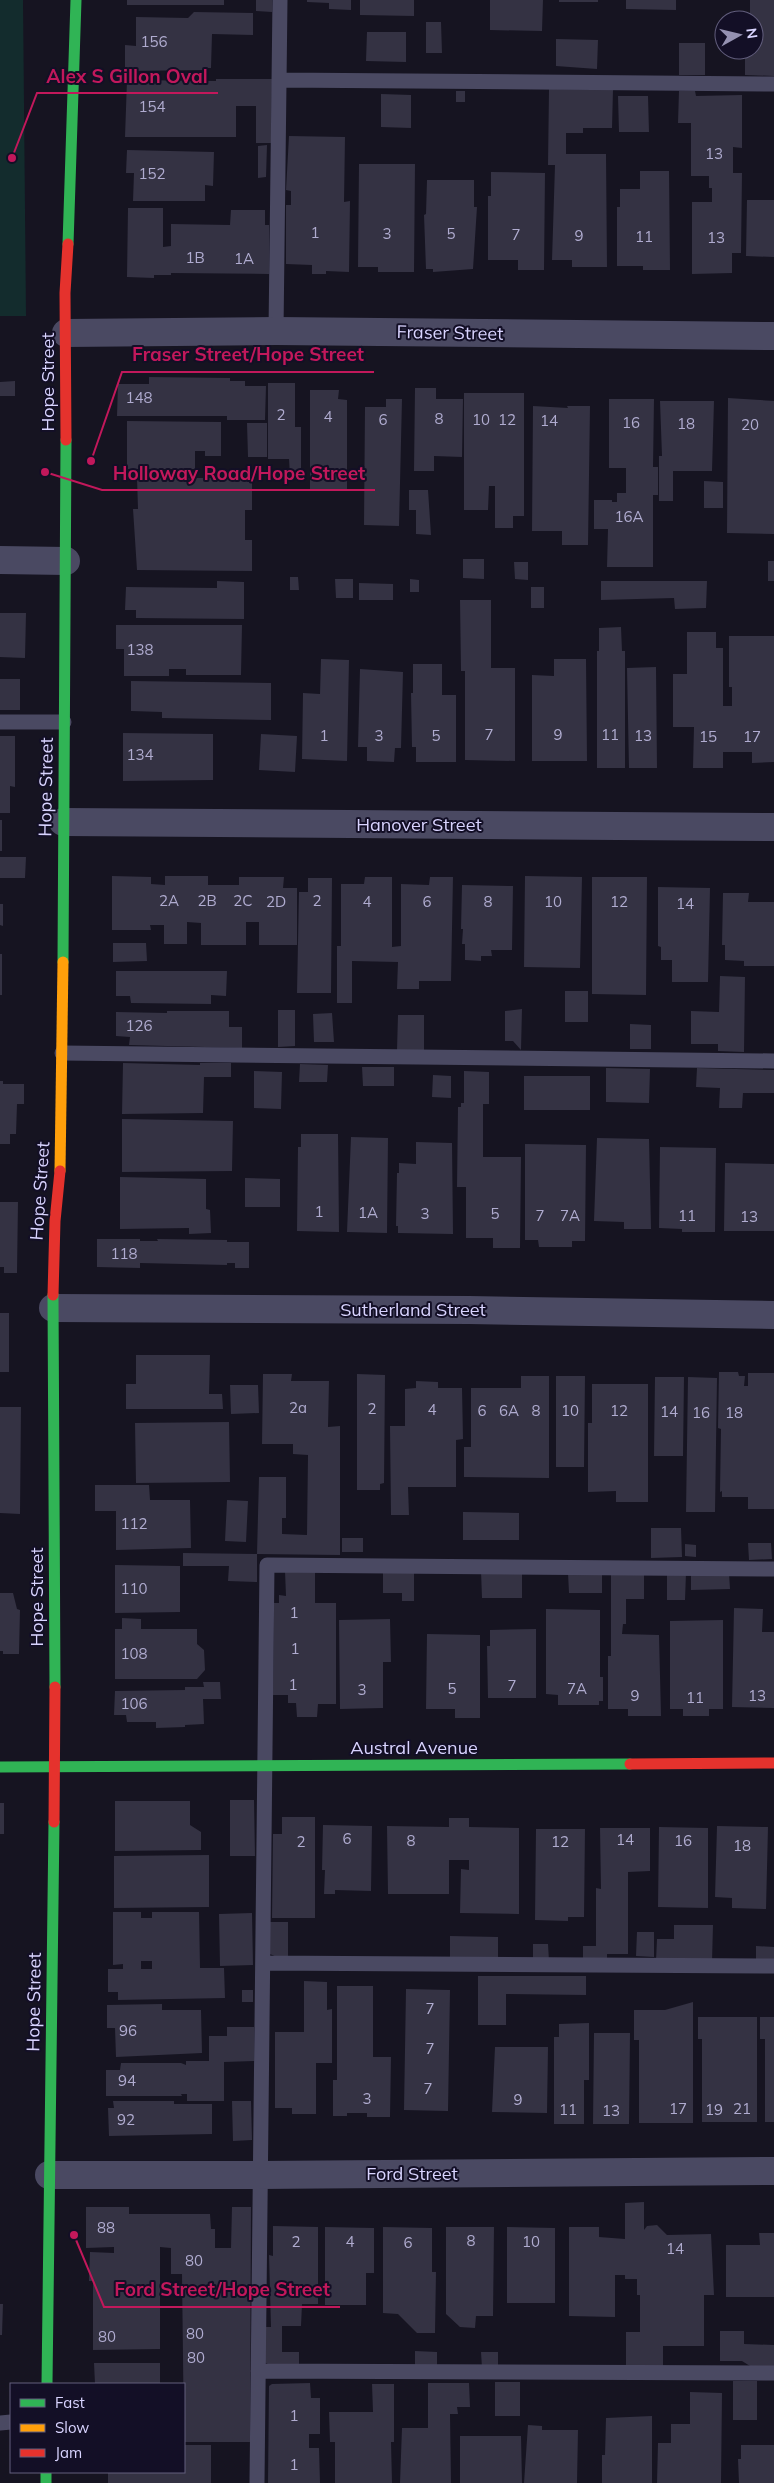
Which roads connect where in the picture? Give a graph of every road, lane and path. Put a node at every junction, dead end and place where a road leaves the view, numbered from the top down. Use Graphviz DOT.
graph roads {
  1 [pos="76,0"];
  2 [pos="280,0"];
  3 [pos="279,80"];
  4 [pos="774,84"];
  5 [pos="276,331"];
  6 [pos="66,333"];
  7 [pos="774,336"];
  8 [pos="0,560"];
  9 [pos="66,560"];
  10 [pos="0,722"];
  11 [pos="64,722"];
  12 [pos="63,822"];
  13 [pos="774,827"];
  14 [pos="62,1053"];
  15 [pos="774,1061"];
  16 [pos="53,1308"];
  17 [pos="774,1315"];
  18 [pos="774,1568"];
  19 [pos="774,1763"];
  20 [pos="265,1765"];
  21 [pos="0,1767"];
  22 [pos="55,1767"];
  23 [pos="263,1963"];
  24 [pos="774,1966"];
  25 [pos="774,2171"];
  26 [pos="49,2174"];
  27 [pos="260,2175"];
  28 [pos="258,2371"];
  29 [pos="774,2373"];
  30 [pos="47,2383"];
  31 [pos="257,2483"];
  1 -- 6 [label="street, Hope Street"];
  2 -- 3 [label="lane"];
  3 -- 4 [label="lane"];
  3 -- 5 [label="lane"];
  5 -- 6 [label="street, Fraser Street"];
  5 -- 7 [label="street, Fraser Street"];
  6 -- 9 [label="street, Hope Street"];
  8 -- 9 [label="street"];
  9 -- 11 [label="street, Hope Street"];
  10 -- 11 [label="lane"];
  11 -- 12 [label="street, Hope Street"];
  12 -- 13 [label="street, Hanover Street"];
  12 -- 14 [label="street, Hope Street"];
  14 -- 15 [label="lane"];
  14 -- 16 [label="street, Hope Street"];
  16 -- 17 [label="street, Sutherland Street"];
  16 -- 22 [label="street, Hope Street"];
  18 -- 20 [label="lane"];
  19 -- 20 [label="street, Austral Avenue"];
  20 -- 22 [label="street, Austral Avenue"];
  20 -- 23 [label="lane"];
  21 -- 22 [label="street, Austral Avenue"];
  22 -- 26 [label="street, Hope Street"];
  23 -- 24 [label="lane"];
  23 -- 27 [label="lane"];
  25 -- 27 [label="street, Ford Street"];
  26 -- 27 [label="street, Ford Street"];
  26 -- 30 [label="street, Hope Street"];
  27 -- 28 [label="lane"];
  28 -- 29 [label="lane"];
  28 -- 31 [label="lane"];
}
